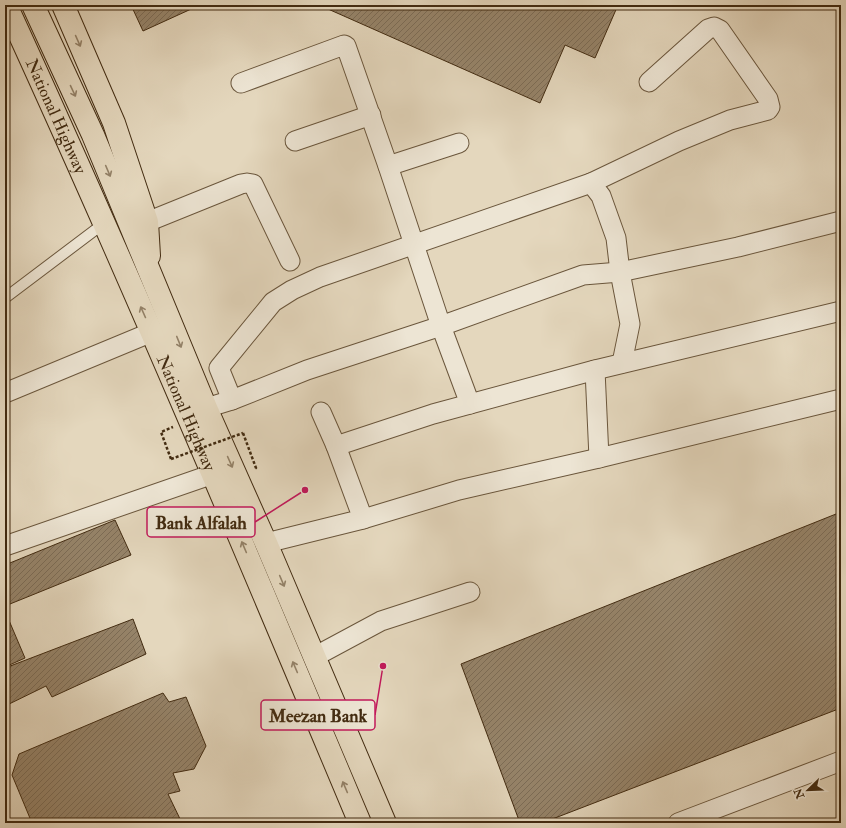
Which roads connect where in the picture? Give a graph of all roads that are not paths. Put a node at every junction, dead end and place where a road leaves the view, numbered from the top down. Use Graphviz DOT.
graph roads {
  1 [pos="6,5"];
  2 [pos="33,5"];
  3 [pos="63,5"];
  4 [pos="649,82"];
  5 [pos="241,83"];
  6 [pos="371,115"];
  7 [pos="295,141"];
  8 [pos="459,143"];
  9 [pos="388,166"];
  10 [pos="591,183"];
  11 [pos="841,221"];
  12 [pos="147,222"];
  13 [pos="104,224"];
  14 [pos="414,244"];
  15 [pos="290,261"];
  16 [pos="151,272"];
  17 [pos="620,272"];
  18 [pos="5,298"];
  19 [pos="841,311"];
  20 [pos="441,326"];
  21 [pos="152,332"];
  22 [pos="622,363"];
  23 [pos="595,370"];
  24 [pos="5,393"];
  25 [pos="841,399"];
  26 [pos="232,400"];
  27 [pos="470,404"];
  28 [pos="206,408"];
  29 [pos="321,412"];
  30 [pos="336,446"];
  31 [pos="599,458"];
  32 [pos="214,474"];
  33 [pos="363,519"];
  34 [pos="266,543"];
  35 [pos="5,546"];
  36 [pos="470,592"];
  37 [pos="314,657"];
  38 [pos="841,761"];
  39 [pos="360,823"];
  40 [pos="385,823"];
  41 [pos="678,823"];
  1 -- 13 [label="highway, National Highway"];
  2 -- 16 [label="highway, National Highway, one-way"];
  3 -- 12 [label="highway, one-way"];
  4 -- 10 [label="street"];
  5 -- 6 [label="street"];
  6 -- 7 [label="street"];
  6 -- 9 [label="street"];
  8 -- 9 [label="street"];
  9 -- 14 [label="street"];
  10 -- 14 [label="street"];
  10 -- 17 [label="street"];
  11 -- 17 [label="street"];
  12 -- 15 [label="street"];
  12 -- 16 [label="highway"];
  13 -- 18 [label="lane"];
  21 -- 13 [label="highway, National Highway, one-way"];
  14 -- 20 [label="street"];
  14 -- 26 [label="street"];
  16 -- 28 [label="highway, National Highway, one-way"];
  17 -- 20 [label="street"];
  17 -- 22 [label="street"];
  19 -- 22 [label="street"];
  20 -- 26 [label="street"];
  20 -- 27 [label="street"];
  21 -- 24 [label="street"];
  21 -- 32 [label="highway, National Highway"];
  22 -- 23 [label="street"];
  23 -- 27 [label="street"];
  23 -- 31 [label="street"];
  25 -- 31 [label="street"];
  26 -- 28 [label="street"];
  27 -- 30 [label="street"];
  28 -- 34 [label="highway, National Highway, one-way"];
  29 -- 30 [label="street"];
  30 -- 33 [label="street"];
  31 -- 33 [label="street"];
  32 -- 35 [label="street"];
  39 -- 32 [label="highway, National Highway, one-way"];
  33 -- 34 [label="street"];
  34 -- 37 [label="highway, National Highway, one-way"];
  36 -- 37 [label="street"];
  37 -- 40 [label="highway, National Highway"];
  38 -- 41 [label="street"];
}
